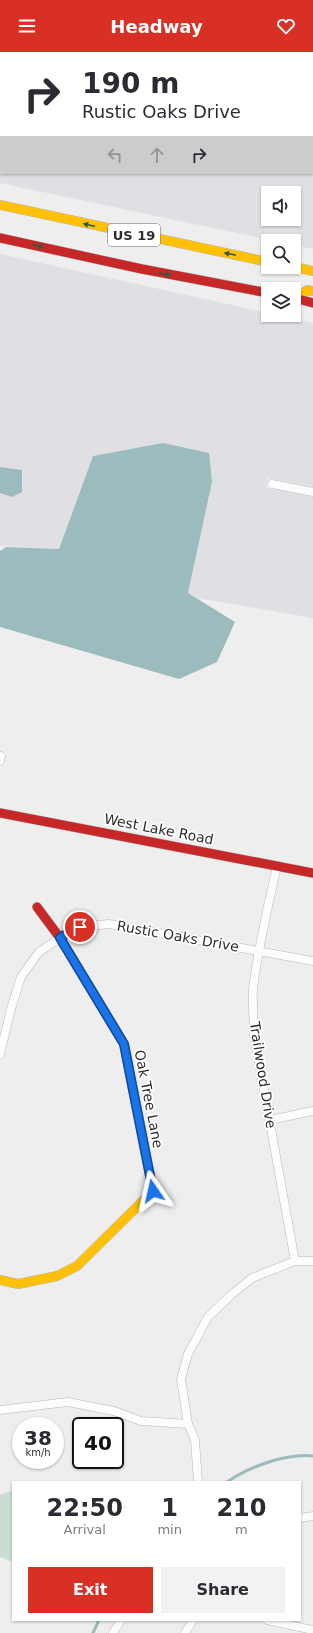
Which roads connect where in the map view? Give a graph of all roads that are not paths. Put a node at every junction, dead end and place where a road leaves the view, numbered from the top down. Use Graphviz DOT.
graph roads {
  1 [pos="0,205"];
  2 [pos="0,238"];
  3 [pos="261,261"];
  4 [pos="301,268"];
  5 [pos="313,271"];
  6 [pos="313,291"];
  7 [pos="261,292"];
  8 [pos="301,294"];
  9 [pos="301,300"];
  10 [pos="313,302"];
  11 [pos="272,484"];
  12 [pos="313,492"];
  13 [pos="0,813"];
  14 [pos="277,866"];
  15 [pos="313,873"];
  16 [pos="37,907"];
  17 [pos="60,938"];
  18 [pos="260,951"];
  19 [pos="313,961"];
  20 [pos="0,1054"];
  21 [pos="313,1111"];
  22 [pos="270,1120"];
  23 [pos="295,1261"];
  24 [pos="313,1261"];
  25 [pos="0,1280"];
  26 [pos="0,1410"];
  27 [pos="188,1424"];
  28 [pos="198,1481"];
  29 [pos="313,1516"];
  30 [pos="301,1518"];
  31 [pos="120,1621"];
  32 [pos="192,1621"];
  33 [pos="272,1621"];
  34 [pos="313,1630"];
  35 [pos="113,1633"];
  36 [pos="185,1633"];
  3 -- 1 [label="main road, US 19, one-way"];
  2 -- 7 [label="main road, US 19, one-way"];
  4 -- 5 [label="main road"];
  6 -- 8 [label="main road"];
  9 -- 10 [label="main road"];
  11 -- 12 [label="street"];
  13 -- 14 [label="main road, West Lake Road"];
  14 -- 15 [label="main road, West Lake Road"];
  14 -- 18 [label="street, Trailwood Drive"];
  16 -- 17 [label="main road"];
  17 -- 18 [label="street, Rustic Oaks Drive"];
  17 -- 20 [label="street, Rustic Oaks Drive"];
  17 -- 25 [label="main road, Oak Tree Lane"];
  18 -- 19 [label="street, Rustic Oaks Drive"];
  18 -- 22 [label="street, Trailwood Drive"];
  21 -- 22 [label="street"];
  22 -- 23 [label="street, Trailwood Drive"];
  23 -- 24 [label="street"];
  23 -- 27 [label="street"];
  26 -- 27 [label="street"];
  27 -- 28 [label="street"];
  29 -- 30 [label="street"];
  31 -- 35 [label="street"];
  32 -- 36 [label="street"];
  33 -- 34 [label="street"];
}
